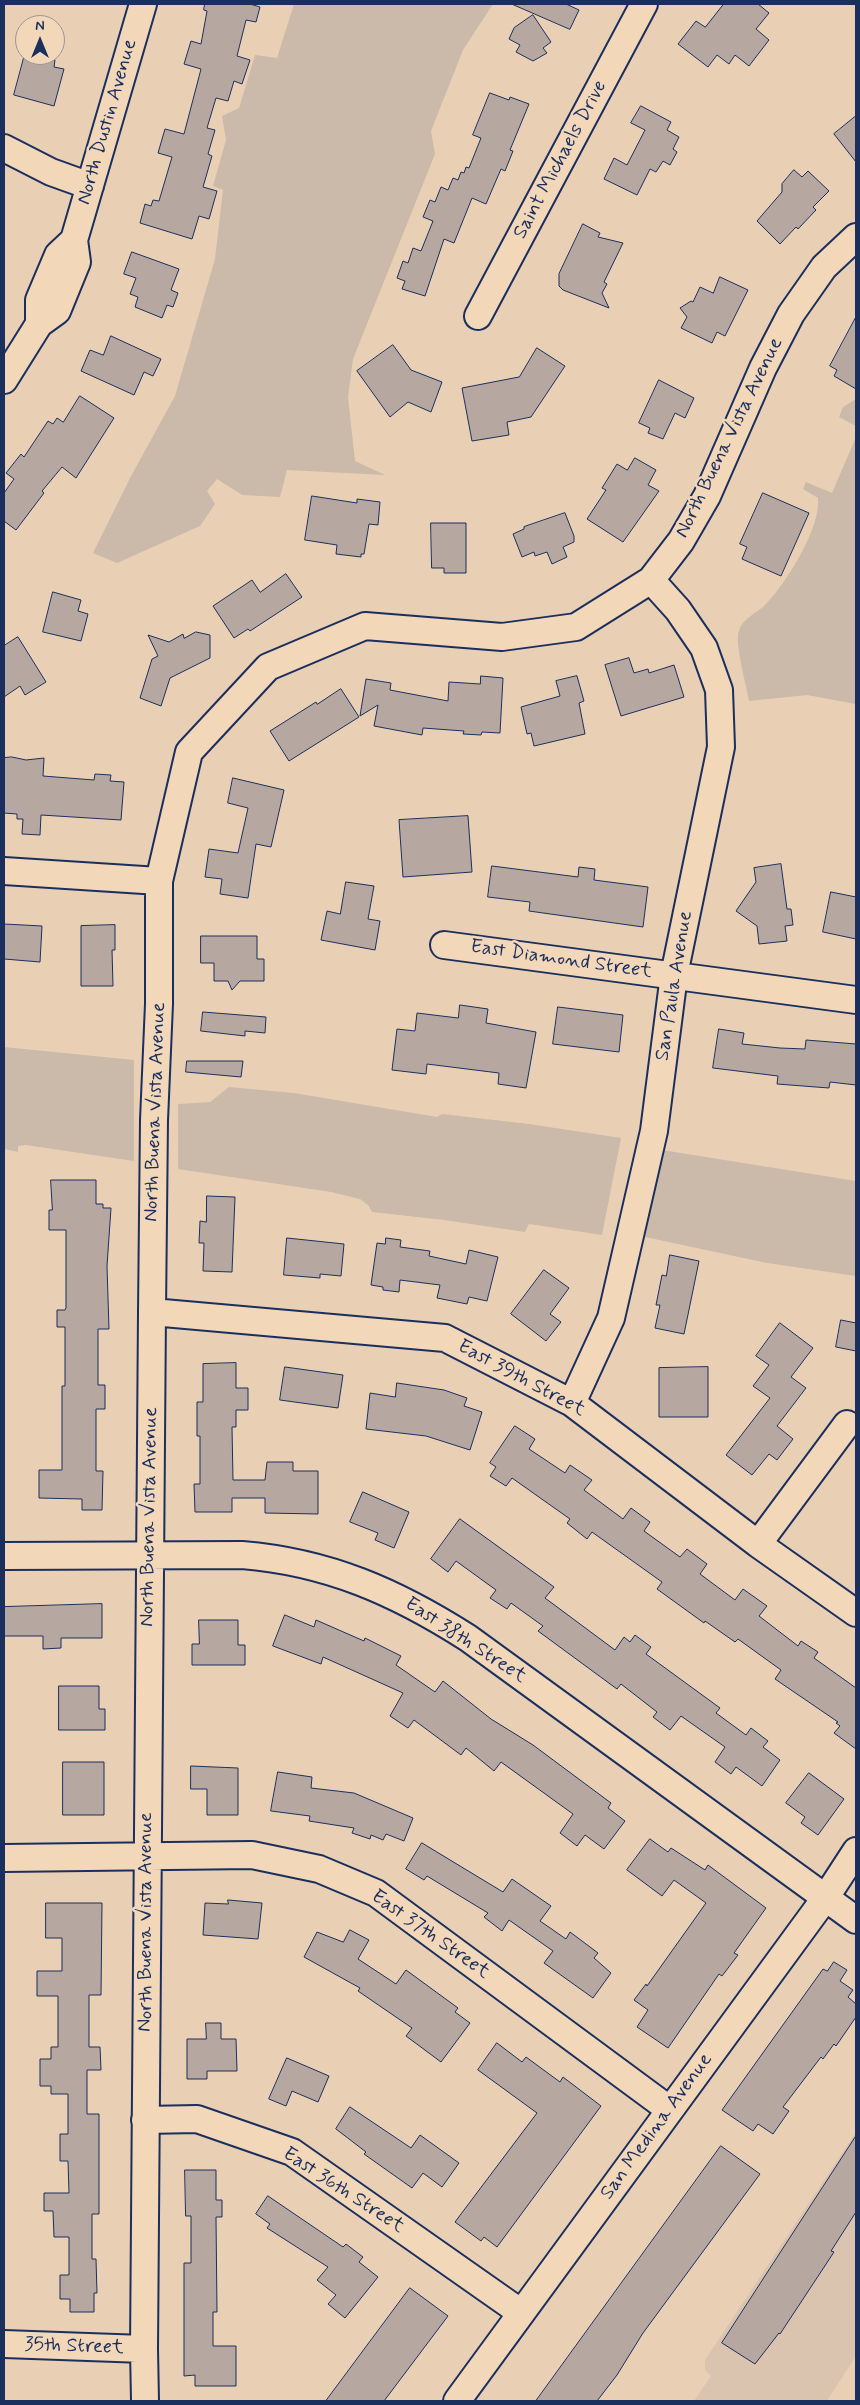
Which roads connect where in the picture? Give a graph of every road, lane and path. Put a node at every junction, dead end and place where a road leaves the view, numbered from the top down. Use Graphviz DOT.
graph roads {
  1 [pos="143,4"];
  2 [pos="644,4"];
  3 [pos="4,148"];
  4 [pos="90,186"];
  5 [pos="856,238"];
  6 [pos="478,316"];
  7 [pos="4,380"];
  8 [pos="652,580"];
  9 [pos="4,871"];
  10 [pos="159,882"];
  11 [pos="444,945"];
  12 [pos="674,976"];
  13 [pos="856,1000"];
  14 [pos="152,1312"];
  15 [pos="572,1403"];
  16 [pos="847,1424"];
  17 [pos="758,1544"];
  18 [pos="4,1556"];
  19 [pos="150,1556"];
  20 [pos="856,1613"];
  21 [pos="856,1851"];
  22 [pos="147,1856"];
  23 [pos="4,1858"];
  24 [pos="826,1897"];
  25 [pos="856,1920"];
  26 [pos="670,2110"];
  27 [pos="145,2120"];
  28 [pos="520,2312"];
  29 [pos="4,2344"];
  30 [pos="144,2349"];
  31 [pos="145,2401"];
  32 [pos="457,2401"];
  1 -- 4 [label="street, North Dustin Avenue"];
  2 -- 6 [label="street, Saint Michaels Drive"];
  3 -- 4 [label="street"];
  4 -- 7 [label="street, North Dustin Avenue"];
  5 -- 8 [label="street, North Buena Vista Avenue"];
  8 -- 10 [label="street, North Buena Vista Avenue"];
  8 -- 12 [label="street, San Paula Avenue"];
  9 -- 10 [label="street"];
  10 -- 14 [label="street, North Buena Vista Avenue"];
  11 -- 12 [label="street, East Diamond Street"];
  12 -- 13 [label="street, East Diamond Street"];
  12 -- 15 [label="street, San Paula Avenue"];
  14 -- 15 [label="street, East 39th Street"];
  14 -- 19 [label="street, North Buena Vista Avenue"];
  15 -- 17 [label="street, East 39th Street"];
  16 -- 17 [label="street"];
  17 -- 20 [label="street, East 39th Street"];
  18 -- 19 [label="street, East 38th Street"];
  19 -- 22 [label="street, North Buena Vista Avenue"];
  19 -- 24 [label="street, East 38th Street"];
  21 -- 24 [label="street, San Medina Avenue"];
  22 -- 23 [label="street, East 37th Street"];
  22 -- 26 [label="street, East 37th Street"];
  22 -- 27 [label="street, North Buena Vista Avenue"];
  24 -- 25 [label="street, East 38th Street"];
  24 -- 26 [label="street, San Medina Avenue"];
  26 -- 28 [label="street, San Medina Avenue"];
  27 -- 28 [label="street, East 36th Street"];
  27 -- 30 [label="street, North Buena Vista Avenue"];
  28 -- 32 [label="street, San Medina Avenue"];
  29 -- 30 [label="street, 35th Street"];
  30 -- 31 [label="street, North Buena Vista Avenue"];
}
